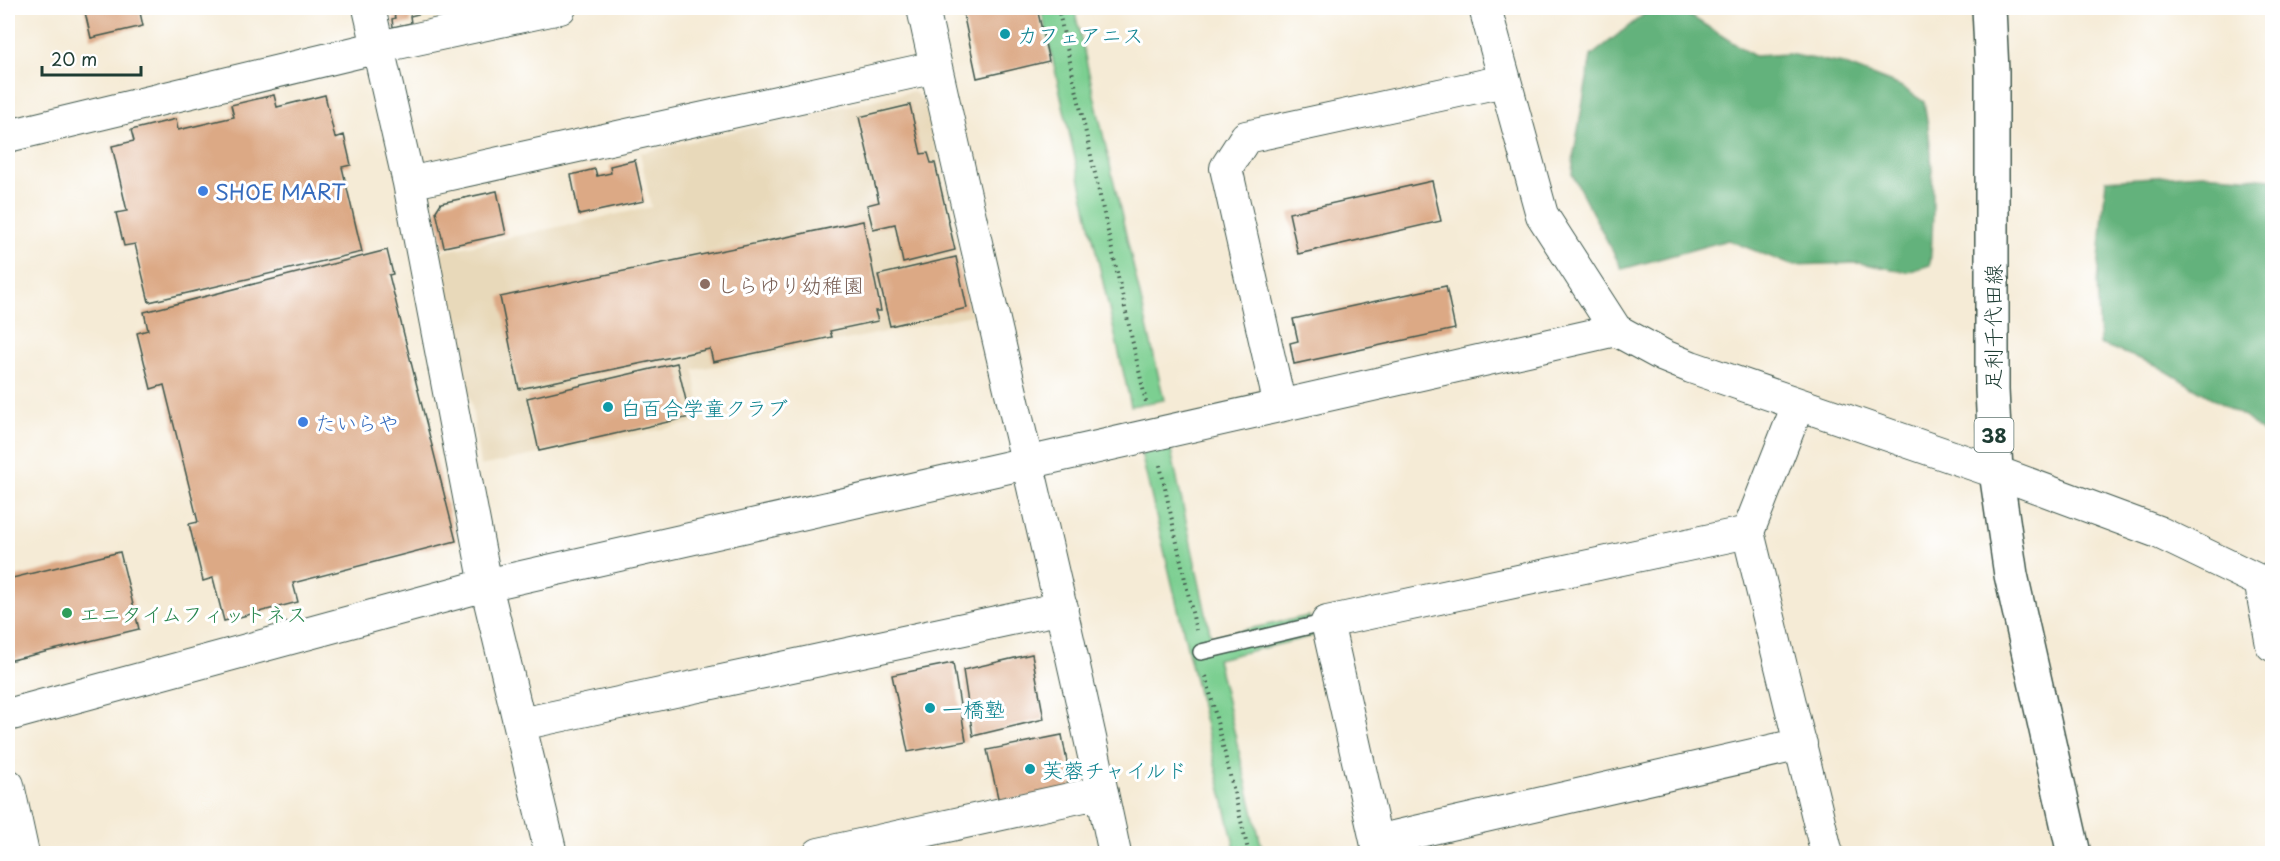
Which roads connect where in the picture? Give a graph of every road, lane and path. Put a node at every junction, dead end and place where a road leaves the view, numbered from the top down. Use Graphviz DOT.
graph roads {
  1 [pos="369,8"];
  2 [pos="560,8"];
  3 [pos="923,8"];
  4 [pos="1058,8"];
  5 [pos="1485,8"];
  6 [pos="1989,8"];
  7 [pos="379,47"];
  8 [pos="936,67"];
  9 [pos="1504,81"];
  10 [pos="8,136"];
  11 [pos="409,183"];
  12 [pos="1616,330"];
  13 [pos="1146,403"];
  14 [pos="1798,405"];
  15 [pos="1280,406"];
  16 [pos="1026,463"];
  17 [pos="1996,472"];
  18 [pos="1748,532"];
  19 [pos="2266,584"];
  20 [pos="486,585"];
  21 [pos="1062,608"];
  22 [pos="1327,622"];
  23 [pos="2272,645"];
  24 [pos="1201,652"];
  25 [pos="8,715"];
  26 [pos="521,724"];
  27 [pos="1801,744"];
  28 [pos="8,785"];
  29 [pos="1102,792"];
  30 [pos="1378,847"];
  31 [pos="23,854"];
  32 [pos="551,854"];
  33 [pos="819,854"];
  34 [pos="1115,854"];
  35 [pos="1827,854"];
  36 [pos="2074,854"];
  1 -- 7 [label="street"];
  2 -- 7 [label="street"];
  3 -- 8 [label="street"];
  4 -- 13 [label="path"];
  5 -- 9 [label="street"];
  6 -- 17 [label="main road, 足利千代田線 / 38"];
  7 -- 10 [label="street"];
  7 -- 11 [label="street"];
  8 -- 11 [label="street"];
  8 -- 16 [label="street"];
  9 -- 12 [label="street"];
  9 -- 15 [label="street"];
  11 -- 20 [label="street"];
  12 -- 14 [label="street"];
  12 -- 15 [label="street"];
  14 -- 17 [label="street"];
  14 -- 18 [label="street"];
  15 -- 16 [label="street"];
  16 -- 20 [label="street"];
  16 -- 21 [label="street"];
  17 -- 19 [label="street"];
  17 -- 36 [label="main road, 足利千代田線 / 38"];
  18 -- 22 [label="street"];
  18 -- 27 [label="street"];
  19 -- 23 [label="street"];
  20 -- 25 [label="street"];
  20 -- 26 [label="street"];
  21 -- 26 [label="street"];
  21 -- 29 [label="street"];
  22 -- 24 [label="lane"];
  22 -- 30 [label="street"];
  26 -- 32 [label="street"];
  27 -- 30 [label="street"];
  27 -- 35 [label="street"];
  28 -- 31 [label="street"];
  29 -- 33 [label="street"];
  29 -- 34 [label="street"];
}
